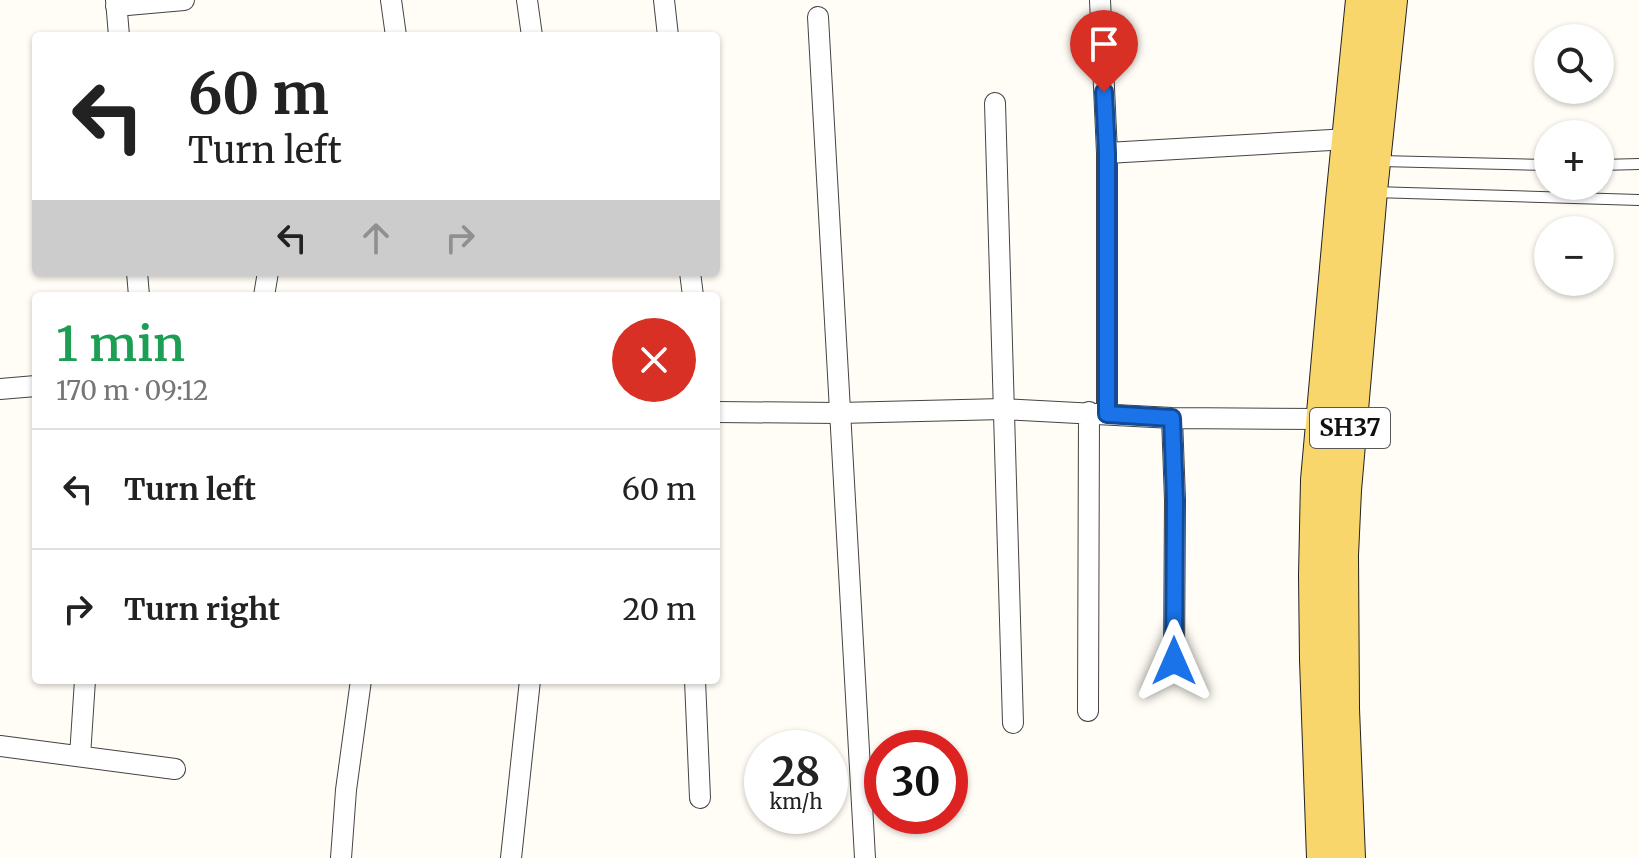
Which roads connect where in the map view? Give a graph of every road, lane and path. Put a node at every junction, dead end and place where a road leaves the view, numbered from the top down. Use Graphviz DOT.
graph roads {
  1 [pos="184,0"];
  2 [pos="391,0"];
  3 [pos="527,0"];
  4 [pos="664,0"];
  5 [pos="1100,0"];
  6 [pos="1362,0"];
  7 [pos="1391,0"];
  8 [pos="116,3"];
  9 [pos="818,17"];
  10 [pos="119,32"];
  11 [pos="395,32"];
  12 [pos="531,32"];
  13 [pos="668,32"];
  14 [pos="995,103"];
  15 [pos="1348,139"];
  16 [pos="1107,153"];
  17 [pos="1639,164"];
  18 [pos="1614,165"];
  19 [pos="1534,166"];
  20 [pos="1372,176"];
  21 [pos="1639,200"];
  22 [pos="32,386"];
  23 [pos="0,389"];
  24 [pos="1003,409"];
  25 [pos="720,412"];
  26 [pos="839,413"];
  27 [pos="1098,413"];
  28 [pos="1172,418"];
  29 [pos="1323,419"];
  30 [pos="1174,661"];
  31 [pos="85,684"];
  32 [pos="360,684"];
  33 [pos="530,684"];
  34 [pos="695,684"];
  35 [pos="1088,711"];
  36 [pos="1013,723"];
  37 [pos="0,746"];
  38 [pos="80,756"];
  39 [pos="175,769"];
  40 [pos="700,798"];
  41 [pos="341,858"];
  42 [pos="511,858"];
  43 [pos="865,858"];
  44 [pos="1323,858"];
  45 [pos="1349,858"];
  1 -- 8 [label="street"];
  2 -- 11 [label="street"];
  3 -- 12 [label="street"];
  4 -- 13 [label="street"];
  5 -- 16 [label="street"];
  6 -- 15 [label="main road, SH37"];
  7 -- 20 [label="main road, SH37"];
  8 -- 10 [label="street"];
  9 -- 26 [label="street"];
  14 -- 24 [label="street"];
  15 -- 16 [label="street"];
  15 -- 29 [label="main road, SH37"];
  16 -- 27 [label="street"];
  17 -- 18 [label="lane"];
  19 -- 20 [label="lane"];
  20 -- 21 [label="lane"];
  20 -- 45 [label="main road, SH37"];
  22 -- 23 [label="street"];
  24 -- 26 [label="street"];
  24 -- 27 [label="street"];
  24 -- 36 [label="street"];
  25 -- 26 [label="street"];
  26 -- 43 [label="street"];
  27 -- 28 [label="street"];
  27 -- 35 [label="street"];
  28 -- 29 [label="street"];
  28 -- 30 [label="street"];
  29 -- 44 [label="main road, SH37"];
  31 -- 38 [label="street"];
  32 -- 41 [label="street"];
  33 -- 42 [label="street"];
  34 -- 40 [label="street"];
  37 -- 38 [label="street"];
  38 -- 39 [label="street"];
}
